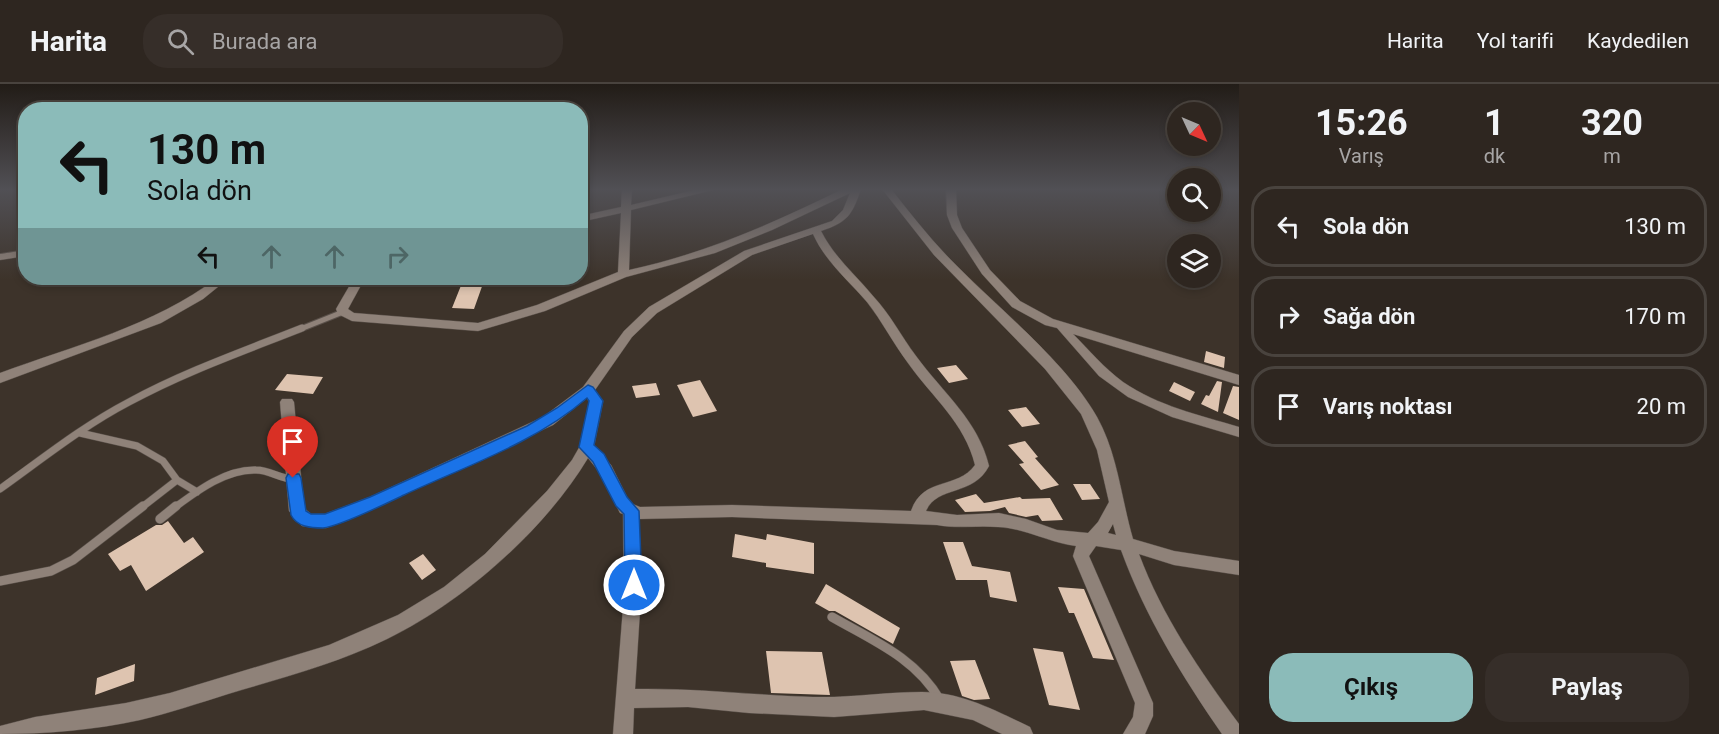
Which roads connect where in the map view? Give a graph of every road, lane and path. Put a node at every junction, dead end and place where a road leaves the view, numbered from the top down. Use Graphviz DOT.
graph roads {
  1 [pos="625,219"];
  2 [pos="787,219"];
  3 [pos="839,219"];
  4 [pos="909,219"];
  5 [pos="954,219"];
  6 [pos="816,231"];
  7 [pos="18,254"];
  8 [pos="0,257"];
  9 [pos="622,274"];
  10 [pos="214,285"];
  11 [pos="355,285"];
  12 [pos="343,312"];
  13 [pos="1063,326"];
  14 [pos="0,378"];
  15 [pos="1239,380"];
  16 [pos="588,390"];
  17 [pos="287,402"];
  18 [pos="1239,432"];
  19 [pos="80,433"];
  20 [pos="587,447"];
  21 [pos="293,478"];
  22 [pos="177,480"];
  23 [pos="0,489"];
  24 [pos="197,492"];
  25 [pos="1117,501"];
  26 [pos="631,511"];
  27 [pos="916,518"];
  28 [pos="160,519"];
  29 [pos="1093,539"];
  30 [pos="1127,544"];
  31 [pos="1239,568"];
  32 [pos="0,581"];
  33 [pos="832,618"];
  34 [pos="624,699"];
  35 [pos="941,703"];
  36 [pos="5,734"];
  37 [pos="623,734"];
  38 [pos="1023,734"];
  39 [pos="1132,734"];
  40 [pos="1234,734"];
  1 -- 9 [label="street"];
  2 -- 9 [label="street"];
  3 -- 6 [label="street"];
  4 -- 25 [label="street"];
  5 -- 13 [label="street"];
  6 -- 16 [label="street"];
  6 -- 27 [label="street"];
  7 -- 8 [label="street"];
  9 -- 12 [label="street"];
  10 -- 14 [label="street"];
  11 -- 12 [label="street"];
  12 -- 19 [label="lane"];
  13 -- 15 [label="street"];
  13 -- 18 [label="street"];
  16 -- 20 [label="street"];
  16 -- 21 [label="street"];
  17 -- 21 [label="street"];
  19 -- 22 [label="lane"];
  19 -- 23 [label="lane"];
  20 -- 26 [label="street"];
  20 -- 36 [label="street"];
  21 -- 24 [label="lane"];
  22 -- 24 [label="lane"];
  22 -- 32 [label="lane"];
  24 -- 28 [label="lane"];
  25 -- 29 [label="street"];
  25 -- 30 [label="street"];
  26 -- 27 [label="street"];
  26 -- 34 [label="street"];
  27 -- 29 [label="street"];
  29 -- 30 [label="street"];
  29 -- 39 [label="street"];
  30 -- 31 [label="street"];
  30 -- 40 [label="street"];
  33 -- 35 [label="lane"];
  34 -- 35 [label="street"];
  34 -- 37 [label="street"];
  35 -- 38 [label="street"];
}
